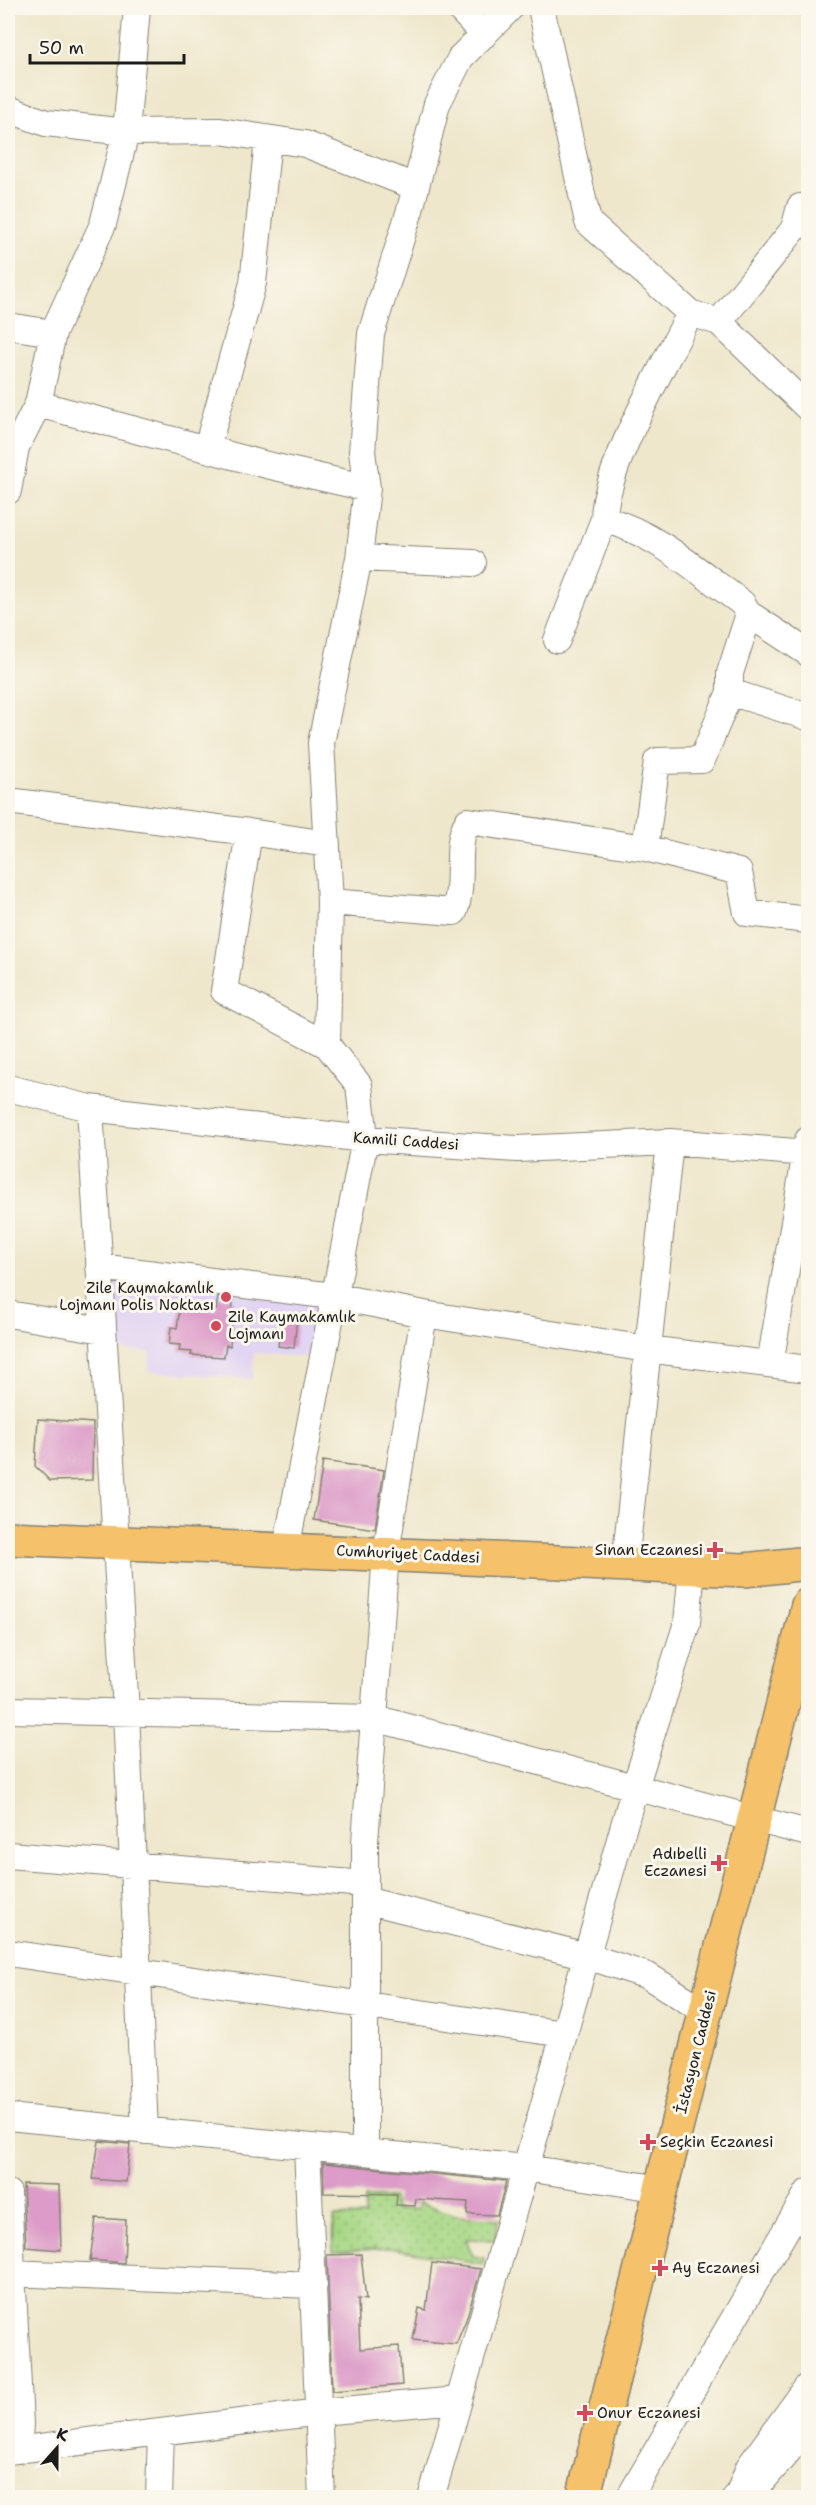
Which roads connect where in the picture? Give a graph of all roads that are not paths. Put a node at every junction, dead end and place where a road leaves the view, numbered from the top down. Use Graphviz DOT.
graph roads {
  1 [pos="137,8"];
  2 [pos="459,8"];
  3 [pos="510,8"];
  4 [pos="541,8"];
  5 [pos="484,35"];
  6 [pos="8,109"];
  7 [pos="126,132"];
  8 [pos="268,140"];
  9 [pos="416,187"];
  10 [pos="801,207"];
  11 [pos="690,313"];
  12 [pos="719,322"];
  13 [pos="8,326"];
  14 [pos="53,333"];
  15 [pos="38,404"];
  16 [pos="808,408"];
  17 [pos="207,448"];
  18 [pos="367,488"];
  19 [pos="8,491"];
  20 [pos="604,519"];
  21 [pos="359,558"];
  22 [pos="473,563"];
  23 [pos="749,614"];
  24 [pos="557,640"];
  25 [pos="808,653"];
  26 [pos="730,692"];
  27 [pos="808,717"];
  28 [pos="8,801"];
  29 [pos="249,832"];
  30 [pos="327,844"];
  31 [pos="645,848"];
  32 [pos="330,902"];
  33 [pos="808,920"];
  34 [pos="327,1045"];
  35 [pos="8,1088"];
  36 [pos="90,1108"];
  37 [pos="365,1139"];
  38 [pos="670,1142"];
  39 [pos="808,1148"];
  40 [pos="99,1267"];
  41 [pos="333,1296"];
  42 [pos="8,1314"];
  43 [pos="424,1314"];
  44 [pos="103,1330"];
  45 [pos="646,1349"];
  46 [pos="770,1365"];
  47 [pos="808,1370"];
  48 [pos="8,1538"];
  49 [pos="115,1542"];
  50 [pos="286,1549"];
  51 [pos="386,1553"];
  52 [pos="808,1563"];
  53 [pos="625,1564"];
  54 [pos="692,1568"];
  55 [pos="808,1605"];
  56 [pos="8,1710"];
  57 [pos="126,1713"];
  58 [pos="374,1718"];
  59 [pos="635,1787"];
  60 [pos="755,1818"];
  61 [pos="808,1833"];
  62 [pos="8,1855"];
  63 [pos="133,1866"];
  64 [pos="365,1892"];
  65 [pos="8,1953"];
  66 [pos="587,1956"];
  67 [pos="138,1970"];
  68 [pos="365,2003"];
  69 [pos="706,2012"];
  70 [pos="564,2034"];
  71 [pos="8,2117"];
  72 [pos="145,2130"];
  73 [pos="307,2146"];
  74 [pos="365,2152"];
  75 [pos="526,2168"];
  76 [pos="662,2189"];
  77 [pos="808,2192"];
  78 [pos="8,2193"];
  79 [pos="10,2273"];
  80 [pos="314,2285"];
  81 [pos="808,2386"];
  82 [pos="459,2400"];
  83 [pos="319,2412"];
  84 [pos="808,2428"];
  85 [pos="161,2432"];
  86 [pos="13,2451"];
  87 [pos="738,2497"];
  88 [pos="159,2498"];
  89 [pos="322,2498"];
  90 [pos="431,2498"];
  91 [pos="583,2498"];
  92 [pos="629,2498"];
  1 -- 7 [label="street"];
  2 -- 5 [label="street"];
  3 -- 5 [label="street"];
  4 -- 11 [label="street"];
  5 -- 9 [label="street"];
  6 -- 7 [label="street"];
  7 -- 8 [label="street"];
  7 -- 14 [label="street"];
  8 -- 9 [label="street"];
  8 -- 17 [label="street"];
  9 -- 18 [label="street"];
  10 -- 12 [label="street"];
  11 -- 12 [label="street"];
  11 -- 20 [label="street"];
  12 -- 16 [label="street"];
  13 -- 14 [label="street"];
  14 -- 15 [label="street"];
  15 -- 17 [label="street"];
  15 -- 19 [label="street"];
  17 -- 18 [label="street"];
  18 -- 21 [label="street"];
  20 -- 23 [label="street"];
  20 -- 24 [label="street"];
  21 -- 22 [label="street"];
  21 -- 30 [label="street"];
  23 -- 25 [label="street"];
  23 -- 26 [label="street"];
  26 -- 27 [label="street"];
  26 -- 31 [label="street"];
  28 -- 29 [label="street"];
  29 -- 30 [label="street"];
  29 -- 34 [label="street"];
  30 -- 32 [label="street"];
  31 -- 32 [label="street"];
  31 -- 33 [label="street"];
  32 -- 34 [label="street"];
  34 -- 37 [label="street"];
  35 -- 36 [label="street, Kamili Caddesi"];
  36 -- 37 [label="street, Kamili Caddesi"];
  36 -- 40 [label="street"];
  37 -- 38 [label="street, Kamili Caddesi"];
  37 -- 41 [label="street"];
  38 -- 39 [label="street, Kamili Caddesi"];
  38 -- 45 [label="street"];
  39 -- 46 [label="street"];
  40 -- 41 [label="street"];
  40 -- 44 [label="street"];
  41 -- 43 [label="street"];
  41 -- 50 [label="street"];
  42 -- 44 [label="street"];
  43 -- 45 [label="street"];
  43 -- 51 [label="street"];
  44 -- 49 [label="street"];
  45 -- 46 [label="street"];
  45 -- 53 [label="street"];
  46 -- 47 [label="street"];
  48 -- 49 [label="main road, Cumhuriyet Caddesi"];
  49 -- 50 [label="main road, Cumhuriyet Caddesi"];
  49 -- 57 [label="street"];
  50 -- 51 [label="main road, Cumhuriyet Caddesi"];
  51 -- 53 [label="main road, Cumhuriyet Caddesi"];
  51 -- 58 [label="street"];
  52 -- 54 [label="main road, Cumhuriyet Caddesi"];
  53 -- 54 [label="main road, Cumhuriyet Caddesi"];
  54 -- 59 [label="street"];
  55 -- 60 [label="main road, İstasyon Caddesi"];
  56 -- 57 [label="street"];
  57 -- 58 [label="street"];
  57 -- 63 [label="street"];
  58 -- 59 [label="street"];
  58 -- 64 [label="street"];
  59 -- 60 [label="street"];
  59 -- 66 [label="street"];
  60 -- 61 [label="street"];
  60 -- 69 [label="main road, İstasyon Caddesi"];
  62 -- 63 [label="street"];
  63 -- 64 [label="street"];
  63 -- 67 [label="street"];
  64 -- 66 [label="street"];
  64 -- 68 [label="street"];
  65 -- 67 [label="street"];
  66 -- 69 [label="street"];
  66 -- 70 [label="street"];
  67 -- 68 [label="street"];
  67 -- 72 [label="street"];
  68 -- 70 [label="street"];
  68 -- 74 [label="street"];
  69 -- 76 [label="main road, İstasyon Caddesi"];
  70 -- 75 [label="street"];
  71 -- 72 [label="street"];
  72 -- 73 [label="street"];
  73 -- 74 [label="street"];
  73 -- 80 [label="street"];
  74 -- 75 [label="street"];
  75 -- 76 [label="street"];
  75 -- 82 [label="street"];
  76 -- 91 [label="main road, İstasyon Caddesi"];
  77 -- 92 [label="street"];
  78 -- 79 [label="street"];
  79 -- 80 [label="street"];
  79 -- 86 [label="street"];
  80 -- 83 [label="street"];
  81 -- 87 [label="street"];
  82 -- 83 [label="street"];
  82 -- 90 [label="street"];
  83 -- 85 [label="street"];
  83 -- 89 [label="street"];
  84 -- 87 [label="street"];
  85 -- 86 [label="street"];
  85 -- 88 [label="street"];
}
